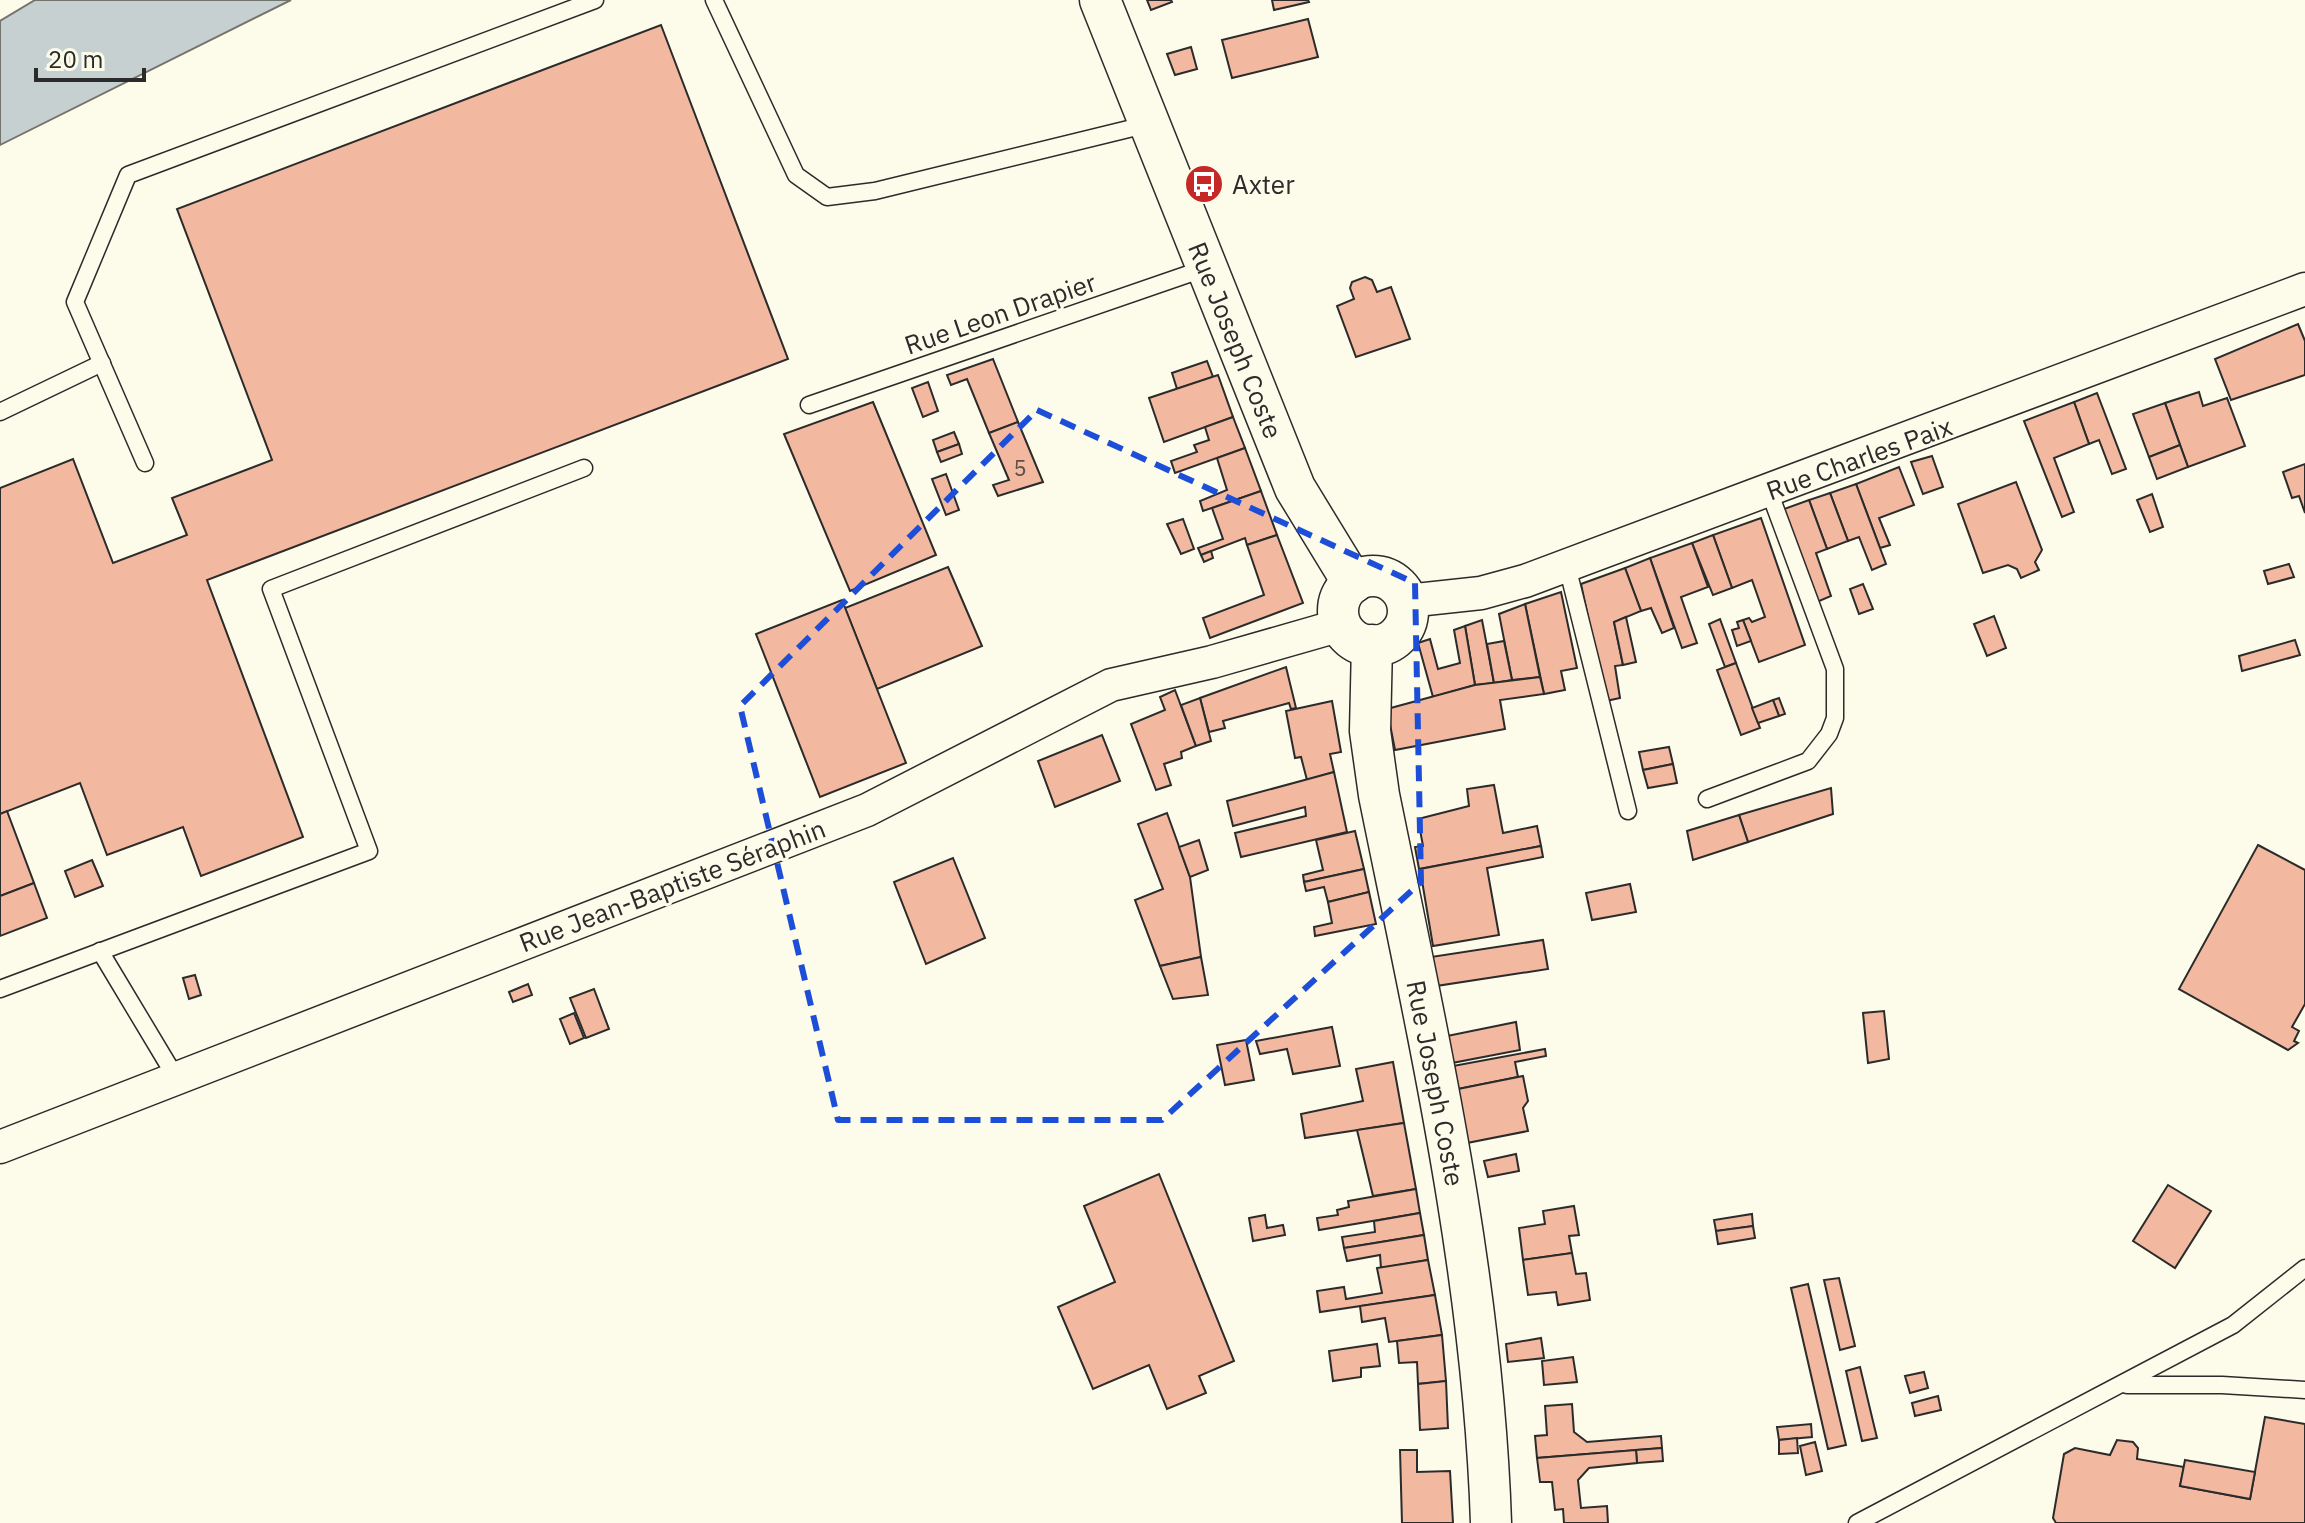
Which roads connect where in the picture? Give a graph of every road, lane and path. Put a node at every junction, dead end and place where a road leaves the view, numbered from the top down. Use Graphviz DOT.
graph roads {
  1 [pos="595,0"];
  2 [pos="714,0"];
  3 [pos="1100,0"];
  4 [pos="1151,124"];
  5 [pos="1208,268"];
  6 [pos="2303,297"];
  7 [pos="102,363"];
  8 [pos="809,405"];
  9 [pos="0,412"];
  10 [pos="145,463"];
  11 [pos="584,468"];
  12 [pos="1769,491"];
  13 [pos="1567,566"];
  14 [pos="1353,583"];
  15 [pos="1407,601"];
  16 [pos="1356,635"];
  17 [pos="1707,799"];
  18 [pos="1628,811"];
  19 [pos="100,951"];
  20 [pos="0,989"];
  21 [pos="175,1076"];
  22 [pos="0,1147"];
  23 [pos="2305,1268"];
  24 [pos="2122,1385"];
  25 [pos="2305,1390"];
  26 [pos="1491,1523"];
  27 [pos="1857,1523"];
  1 -- 7 [label="lane"];
  2 -- 4 [label="lane"];
  3 -- 4 [label="street, Rue Joseph Coste"];
  4 -- 5 [label="street, Rue Joseph Coste"];
  5 -- 8 [label="lane, Rue Leon Drapier"];
  5 -- 14 [label="street, Rue Joseph Coste"];
  6 -- 12 [label="street, Rue Charles Paix"];
  7 -- 9 [label="lane"];
  7 -- 10 [label="lane"];
  11 -- 19 [label="lane"];
  12 -- 13 [label="street, Rue Charles Paix"];
  12 -- 17 [label="lane"];
  13 -- 15 [label="street, Rue Charles Paix"];
  13 -- 18 [label="lane"];
  14 -- 15 [label="street"];
  14 -- 16 [label="street"];
  15 -- 16 [label="street"];
  16 -- 21 [label="street, Rue Jean-Baptiste Séraphin"];
  16 -- 26 [label="street, Rue Joseph Coste"];
  19 -- 20 [label="lane"];
  19 -- 21 [label="lane"];
  21 -- 22 [label="street, Rue Jean-Baptiste Séraphin"];
  23 -- 24 [label="lane"];
  24 -- 25 [label="lane"];
  24 -- 27 [label="lane"];
}
